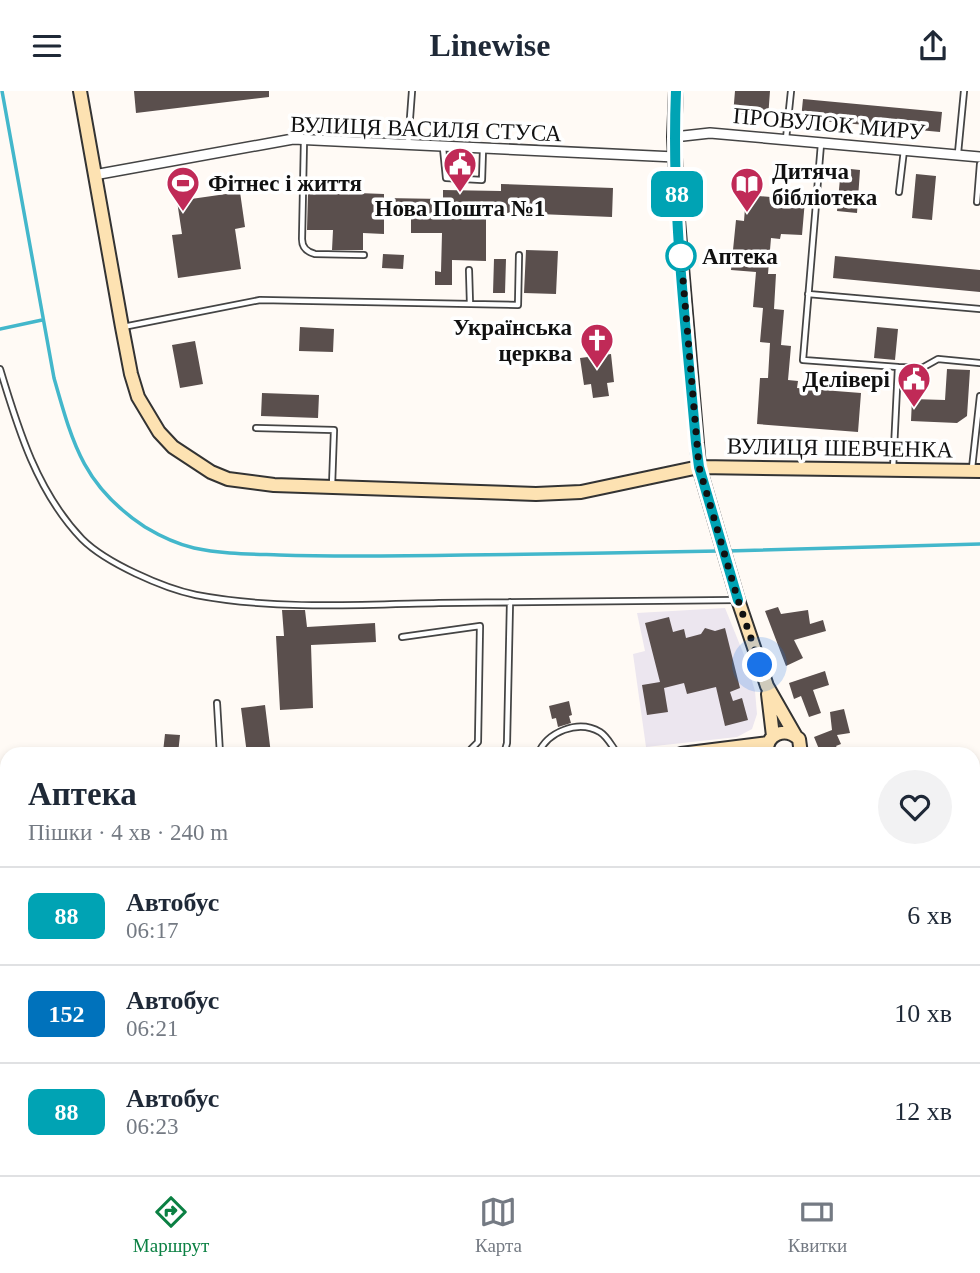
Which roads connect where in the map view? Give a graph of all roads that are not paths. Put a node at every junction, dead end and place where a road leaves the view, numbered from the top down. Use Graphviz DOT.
graph roads {
  1 [pos="80,91"];
  2 [pos="412,91"];
  3 [pos="676,91"];
  4 [pos="791,91"];
  5 [pos="964,91"];
  6 [pos="674,137"];
  7 [pos="304,139"];
  8 [pos="786,140"];
  9 [pos="821,143"];
  10 [pos="408,145"];
  11 [pos="443,148"];
  12 [pos="483,149"];
  13 [pos="904,149"];
  14 [pos="958,154"];
  15 [pos="980,156"];
  16 [pos="675,157"];
  17 [pos="980,164"];
  18 [pos="94,175"];
  19 [pos="899,192"];
  20 [pos="977,202"];
  21 [pos="364,255"];
  22 [pos="519,255"];
  23 [pos="469,270"];
  24 [pos="808,294"];
  25 [pos="470,304"];
  26 [pos="980,309"];
  27 [pos="122,327"];
  28 [pos="980,363"];
  29 [pos="898,367"];
  30 [pos="0,369"];
  31 [pos="980,395"];
  32 [pos="256,428"];
  33 [pos="699,467"];
  34 [pos="893,469"];
  35 [pos="976,471"];
  36 [pos="332,487"];
  37 [pos="738,600"];
  38 [pos="510,602"];
  39 [pos="402,637"];
  40 [pos="767,686"];
  41 [pos="217,703"];
  42 [pos="795,736"];
  43 [pos="769,744"];
  44 [pos="220,747"];
  45 [pos="473,747"];
  46 [pos="506,747"];
  47 [pos="543,747"];
  48 [pos="612,747"];
  49 [pos="742,747"];
  50 [pos="800,747"];
  1 -- 18 [label="street, ВУЛИЦЯ ШЕВЧЕНКА"];
  2 -- 10 [label="lane"];
  3 -- 6 [label="street"];
  4 -- 8 [label="lane"];
  5 -- 14 [label="lane"];
  6 -- 8 [label="street, ПРОВУЛОК МИРУ"];
  6 -- 16 [label="street"];
  7 -- 10 [label="street, ВУЛИЦЯ ВАСИЛЯ СТУСА"];
  7 -- 18 [label="street, ВУЛИЦЯ ВАСИЛЯ СТУСА"];
  7 -- 21 [label="lane"];
  8 -- 9 [label="street, ПРОВУЛОК МИРУ"];
  9 -- 13 [label="street, ПРОВУЛОК МИРУ"];
  9 -- 24 [label="lane"];
  10 -- 11 [label="street, ВУЛИЦЯ ВАСИЛЯ СТУСА"];
  11 -- 12 [label="street, ВУЛИЦЯ ВАСИЛЯ СТУСА"];
  11 -- 12 [label="lane"];
  12 -- 16 [label="street, ВУЛИЦЯ ВАСИЛЯ СТУСА"];
  13 -- 14 [label="street, ПРОВУЛОК МИРУ"];
  13 -- 19 [label="lane"];
  14 -- 15 [label="street, ПРОВУЛОК МИРУ"];
  16 -- 33 [label="street"];
  17 -- 20 [label="lane"];
  18 -- 27 [label="street, ВУЛИЦЯ ШЕВЧЕНКА"];
  22 -- 25 [label="lane"];
  23 -- 25 [label="lane"];
  24 -- 26 [label="lane"];
  24 -- 29 [label="lane"];
  25 -- 27 [label="lane"];
  27 -- 36 [label="street, ВУЛИЦЯ ШЕВЧЕНКА"];
  28 -- 29 [label="lane"];
  29 -- 34 [label="lane"];
  30 -- 38 [label="lane"];
  31 -- 35 [label="lane"];
  32 -- 36 [label="lane"];
  33 -- 34 [label="street, ВУЛИЦЯ ШЕВЧЕНКА"];
  33 -- 36 [label="street, ВУЛИЦЯ ШЕВЧЕНКА"];
  33 -- 37 [label="street"];
  34 -- 35 [label="street, ВУЛИЦЯ ШЕВЧЕНКА"];
  37 -- 38 [label="lane"];
  37 -- 40 [label="street"];
  38 -- 46 [label="lane"];
  39 -- 45 [label="lane"];
  40 -- 42 [label="street"];
  40 -- 43 [label="street"];
  41 -- 44 [label="lane"];
  42 -- 43 [label="street"];
  42 -- 50 [label="street"];
  43 -- 49 [label="street"];
  47 -- 48 [label="lane"];
}
